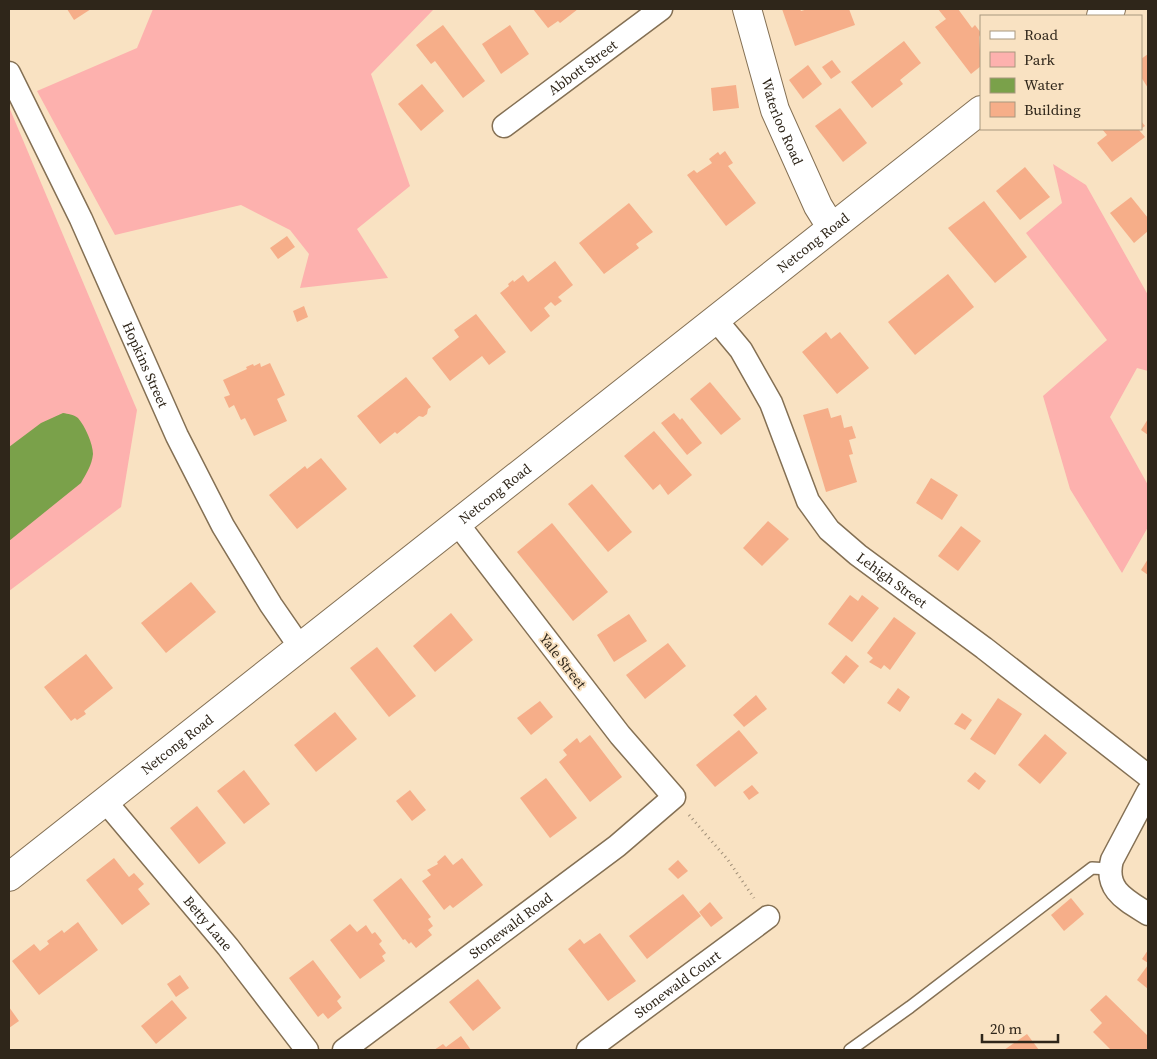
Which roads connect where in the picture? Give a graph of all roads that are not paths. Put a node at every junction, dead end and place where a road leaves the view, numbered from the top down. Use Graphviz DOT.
graph roads {
  1 [pos="661,9"];
  2 [pos="747,9"];
  3 [pos="9,73"];
  4 [pos="980,111"];
  5 [pos="504,126"];
  6 [pos="830,227"];
  7 [pos="716,320"];
  8 [pos="457,523"];
  9 [pos="300,647"];
  10 [pos="1148,776"];
  11 [pos="1148,792"];
  12 [pos="674,797"];
  13 [pos="105,801"];
  14 [pos="1110,875"];
  15 [pos="9,877"];
  16 [pos="1148,914"];
  17 [pos="768,917"];
  18 [pos="307,1050"];
  19 [pos="344,1050"];
  20 [pos="588,1050"];
  21 [pos="850,1050"];
  1 -- 5 [label="street, Abbott Street"];
  2 -- 6 [label="street, Waterloo Road"];
  3 -- 9 [label="street, Hopkins Street"];
  4 -- 6 [label="street, Netcong Road"];
  6 -- 7 [label="street, Netcong Road"];
  7 -- 8 [label="street, Netcong Road"];
  7 -- 10 [label="street, Lehigh Street"];
  8 -- 9 [label="street, Netcong Road"];
  8 -- 12 [label="street, Yale Street"];
  9 -- 13 [label="street, Netcong Road"];
  11 -- 14 [label="street"];
  12 -- 19 [label="street, Stonewald Road"];
  13 -- 15 [label="street, Netcong Road"];
  13 -- 18 [label="street, Betty Lane"];
  14 -- 16 [label="street"];
  14 -- 21 [label="lane"];
  17 -- 20 [label="street, Stonewald Court"];
}
